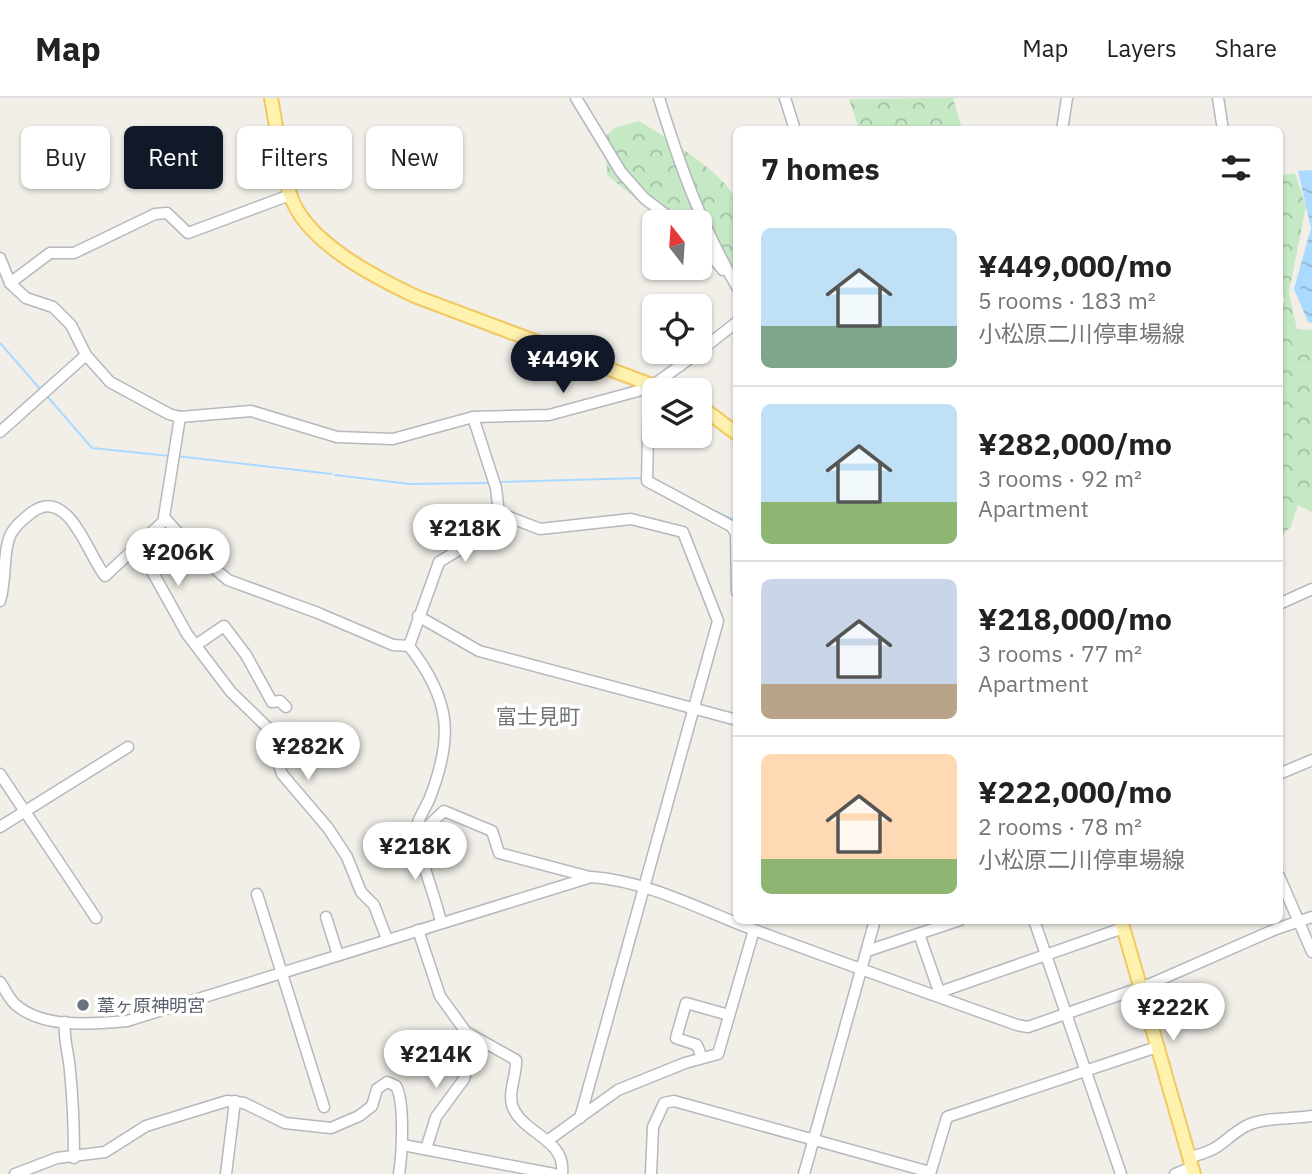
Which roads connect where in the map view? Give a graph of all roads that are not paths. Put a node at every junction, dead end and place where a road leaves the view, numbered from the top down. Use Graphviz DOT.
graph roads {
  1 [pos="271,98"];
  2 [pos="576,98"];
  3 [pos="659,98"];
  4 [pos="785,98"];
  5 [pos="1067,98"];
  6 [pos="1218,98"];
  7 [pos="794,126"];
  8 [pos="1063,126"];
  9 [pos="1222,126"];
  10 [pos="290,195"];
  11 [pos="660,210"];
  12 [pos="0,258"];
  13 [pos="712,259"];
  14 [pos="729,274"];
  15 [pos="733,280"];
  16 [pos="10,283"];
  17 [pos="733,325"];
  18 [pos="712,342"];
  19 [pos="86,355"];
  20 [pos="685,364"];
  21 [pos="669,378"];
  22 [pos="642,382"];
  23 [pos="642,392"];
  24 [pos="712,415"];
  25 [pos="180,417"];
  26 [pos="473,417"];
  27 [pos="733,431"];
  28 [pos="0,432"];
  29 [pos="651,448"];
  30 [pos="499,513"];
  31 [pos="165,520"];
  32 [pos="733,529"];
  33 [pos="138,546"];
  34 [pos="1312,589"];
  35 [pos="0,601"];
  36 [pos="1283,602"];
  37 [pos="418,616"];
  38 [pos="196,645"];
  39 [pos="409,646"];
  40 [pos="695,706"];
  41 [pos="286,707"];
  42 [pos="733,719"];
  43 [pos="128,747"];
  44 [pos="1312,760"];
  45 [pos="1283,772"];
  46 [pos="0,774"];
  47 [pos="24,812"];
  48 [pos="0,827"];
  49 [pos="415,832"];
  50 [pos="591,877"];
  51 [pos="1283,886"];
  52 [pos="644,888"];
  53 [pos="257,894"];
  54 [pos="327,917"];
  55 [pos="1312,917"];
  56 [pos="96,918"];
  57 [pos="733,920"];
  58 [pos="441,922"];
  59 [pos="1298,922"];
  60 [pos="874,924"];
  61 [pos="948,924"];
  62 [pos="1035,924"];
  63 [pos="1122,924"];
  64 [pos="754,927"];
  65 [pos="418,930"];
  66 [pos="919,934"];
  67 [pos="387,939"];
  68 [pos="867,951"];
  69 [pos="1312,952"];
  70 [pos="338,955"];
  71 [pos="1046,956"];
  72 [pos="861,968"];
  73 [pos="281,973"];
  74 [pos="0,982"];
  75 [pos="1142,988"];
  76 [pos="941,995"];
  77 [pos="1066,1014"];
  78 [pos="729,1016"];
  79 [pos="65,1022"];
  80 [pos="474,1039"];
  81 [pos="1157,1047"];
  82 [pos="702,1058"];
  83 [pos="1085,1072"];
  84 [pos="234,1101"];
  85 [pos="324,1107"];
  86 [pos="1312,1116"];
  87 [pos="580,1118"];
  88 [pos="815,1138"];
  89 [pos="547,1141"];
  90 [pos="403,1145"];
  91 [pos="426,1149"];
  92 [pos="74,1158"];
  93 [pos="1192,1166"];
  94 [pos="930,1173"];
  95 [pos="15,1174"];
  96 [pos="226,1174"];
  97 [pos="399,1174"];
  98 [pos="554,1174"];
  99 [pos="562,1174"];
  100 [pos="651,1174"];
  101 [pos="804,1174"];
  102 [pos="1121,1174"];
  103 [pos="1175,1174"];
  1 -- 10 [label="main road"];
  2 -- 11 [label="street"];
  3 -- 14 [label="street"];
  4 -- 7 [label="street"];
  5 -- 8 [label="street"];
  6 -- 9 [label="street"];
  10 -- 16 [label="street"];
  10 -- 22 [label="main road"];
  12 -- 16 [label="street"];
  13 -- 14 [label="street"];
  14 -- 15 [label="street"];
  16 -- 19 [label="street"];
  17 -- 18 [label="street"];
  19 -- 25 [label="street"];
  19 -- 28 [label="street"];
  20 -- 21 [label="street"];
  23 -- 26 [label="street"];
  24 -- 27 [label="main road"];
  25 -- 26 [label="street"];
  25 -- 31 [label="street"];
  26 -- 30 [label="street"];
  29 -- 32 [label="street"];
  30 -- 37 [label="street"];
  30 -- 40 [label="street"];
  31 -- 33 [label="street"];
  31 -- 39 [label="street"];
  33 -- 35 [label="street"];
  33 -- 38 [label="street"];
  34 -- 36 [label="street"];
  37 -- 39 [label="street"];
  37 -- 40 [label="street"];
  38 -- 41 [label="street"];
  38 -- 67 [label="street"];
  39 -- 49 [label="street"];
  40 -- 42 [label="street"];
  40 -- 52 [label="street"];
  43 -- 47 [label="street"];
  44 -- 45 [label="street"];
  46 -- 47 [label="street"];
  47 -- 48 [label="street"];
  47 -- 56 [label="street"];
  49 -- 50 [label="street"];
  49 -- 58 [label="street"];
  50 -- 52 [label="street"];
  50 -- 58 [label="street"];
  51 -- 59 [label="street"];
  52 -- 57 [label="street"];
  52 -- 87 [label="street"];
  53 -- 73 [label="street"];
  54 -- 70 [label="street"];
  55 -- 59 [label="street"];
  58 -- 65 [label="street"];
  59 -- 69 [label="street"];
  59 -- 75 [label="street"];
  60 -- 68 [label="street"];
  61 -- 66 [label="street"];
  62 -- 71 [label="street"];
  63 -- 71 [label="street"];
  63 -- 75 [label="main road"];
  64 -- 72 [label="street"];
  64 -- 78 [label="street"];
  65 -- 67 [label="street"];
  65 -- 80 [label="street"];
  66 -- 68 [label="street"];
  66 -- 76 [label="street"];
  67 -- 70 [label="street"];
  68 -- 72 [label="street"];
  70 -- 73 [label="street"];
  71 -- 76 [label="street"];
  71 -- 77 [label="street"];
  72 -- 76 [label="street"];
  72 -- 88 [label="street"];
  73 -- 79 [label="street"];
  73 -- 85 [label="street"];
  74 -- 79 [label="street"];
  75 -- 77 [label="street"];
  75 -- 81 [label="main road"];
  76 -- 77 [label="street"];
  77 -- 83 [label="street"];
  78 -- 82 [label="street"];
  78 -- 82 [label="street"];
  79 -- 92 [label="street"];
  80 -- 89 [label="street"];
  80 -- 91 [label="street"];
  81 -- 83 [label="street"];
  81 -- 93 [label="main road"];
  82 -- 87 [label="street"];
  83 -- 94 [label="street"];
  83 -- 102 [label="street"];
  84 -- 90 [label="street"];
  84 -- 92 [label="street"];
  84 -- 96 [label="street"];
  86 -- 93 [label="street"];
  87 -- 89 [label="street"];
  88 -- 94 [label="street"];
  88 -- 100 [label="street"];
  88 -- 101 [label="street"];
  89 -- 99 [label="street"];
  90 -- 91 [label="street"];
  90 -- 97 [label="street"];
  91 -- 98 [label="street"];
  92 -- 95 [label="street"];
  93 -- 103 [label="street"];
}
